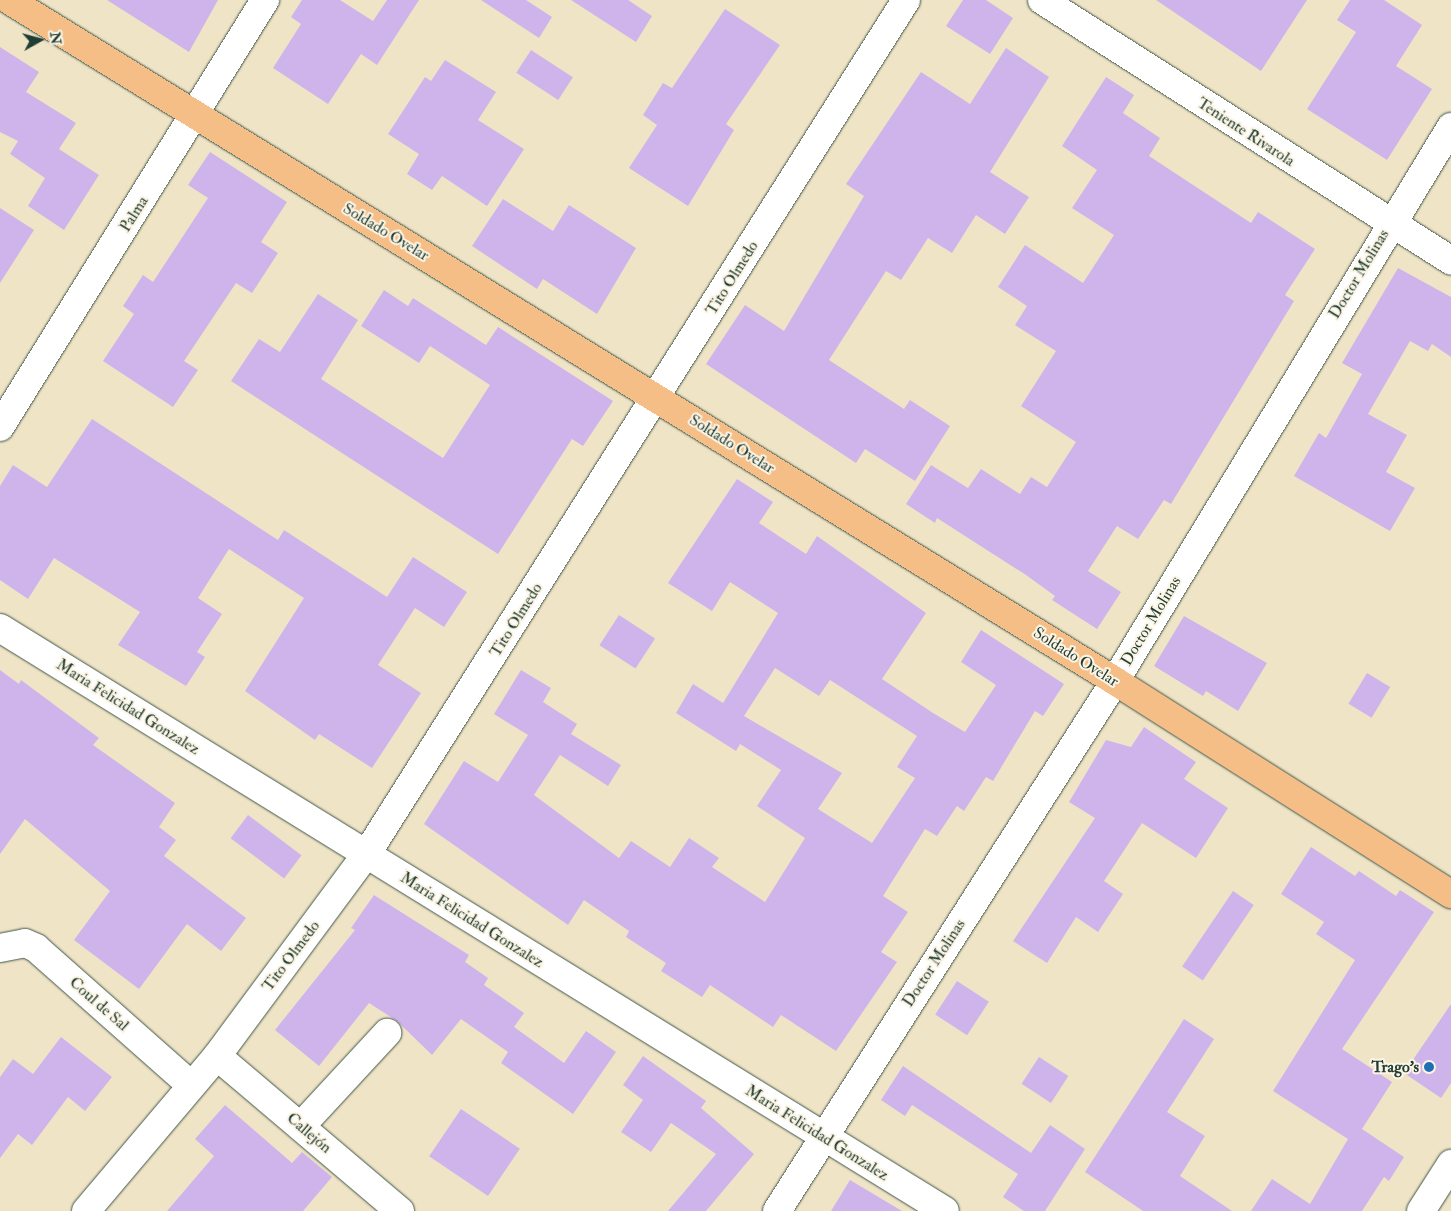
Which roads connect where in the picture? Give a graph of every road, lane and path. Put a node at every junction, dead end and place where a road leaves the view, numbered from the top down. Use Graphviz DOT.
graph roads {
  1 [pos="8,0"];
  2 [pos="265,0"];
  3 [pos="906,0"];
  4 [pos="1042,0"];
  5 [pos="196,116"];
  6 [pos="1451,127"];
  7 [pos="1389,224"];
  8 [pos="1451,261"];
  9 [pos="657,398"];
  10 [pos="0,427"];
  11 [pos="0,628"];
  12 [pos="1115,681"];
  13 [pos="366,855"];
  14 [pos="1451,894"];
  15 [pos="0,948"];
  16 [pos="387,1033"];
  17 [pos="218,1056"];
  18 [pos="191,1085"];
  19 [pos="301,1126"];
  20 [pos="822,1136"];
  21 [pos="1451,1164"];
  22 [pos="86,1211"];
  23 [pos="400,1211"];
  24 [pos="777,1211"];
  25 [pos="945,1211"];
  26 [pos="1421,1211"];
  1 -- 5 [label="main road, Soldado Ovelar"];
  2 -- 5 [label="street, Palma"];
  3 -- 9 [label="street, Tito Olmedo"];
  4 -- 7 [label="street, Teniente Rivarola"];
  5 -- 9 [label="main road, Soldado Ovelar"];
  5 -- 10 [label="street, Palma"];
  6 -- 7 [label="street, Doctor Molinas"];
  7 -- 8 [label="street, Teniente Rivarola"];
  7 -- 12 [label="street, Doctor Molinas"];
  9 -- 12 [label="main road, Soldado Ovelar"];
  9 -- 13 [label="street, Tito Olmedo"];
  11 -- 13 [label="street, Maria Felicidad Gonzalez"];
  12 -- 14 [label="main road, Soldado Ovelar"];
  12 -- 20 [label="street, Doctor Molinas"];
  13 -- 17 [label="street, Tito Olmedo"];
  13 -- 20 [label="street, Maria Felicidad Gonzalez"];
  15 -- 18 [label="street, Coul de Sal"];
  16 -- 19 [label="street"];
  17 -- 18 [label="street, Tito Olmedo"];
  17 -- 19 [label="street, Callejón"];
  18 -- 22 [label="street, Tito Olmedo"];
  19 -- 23 [label="street, Callejón"];
  20 -- 24 [label="street, Doctor Molinas"];
  20 -- 25 [label="street, Maria Felicidad Gonzalez"];
  21 -- 26 [label="street"];
}
